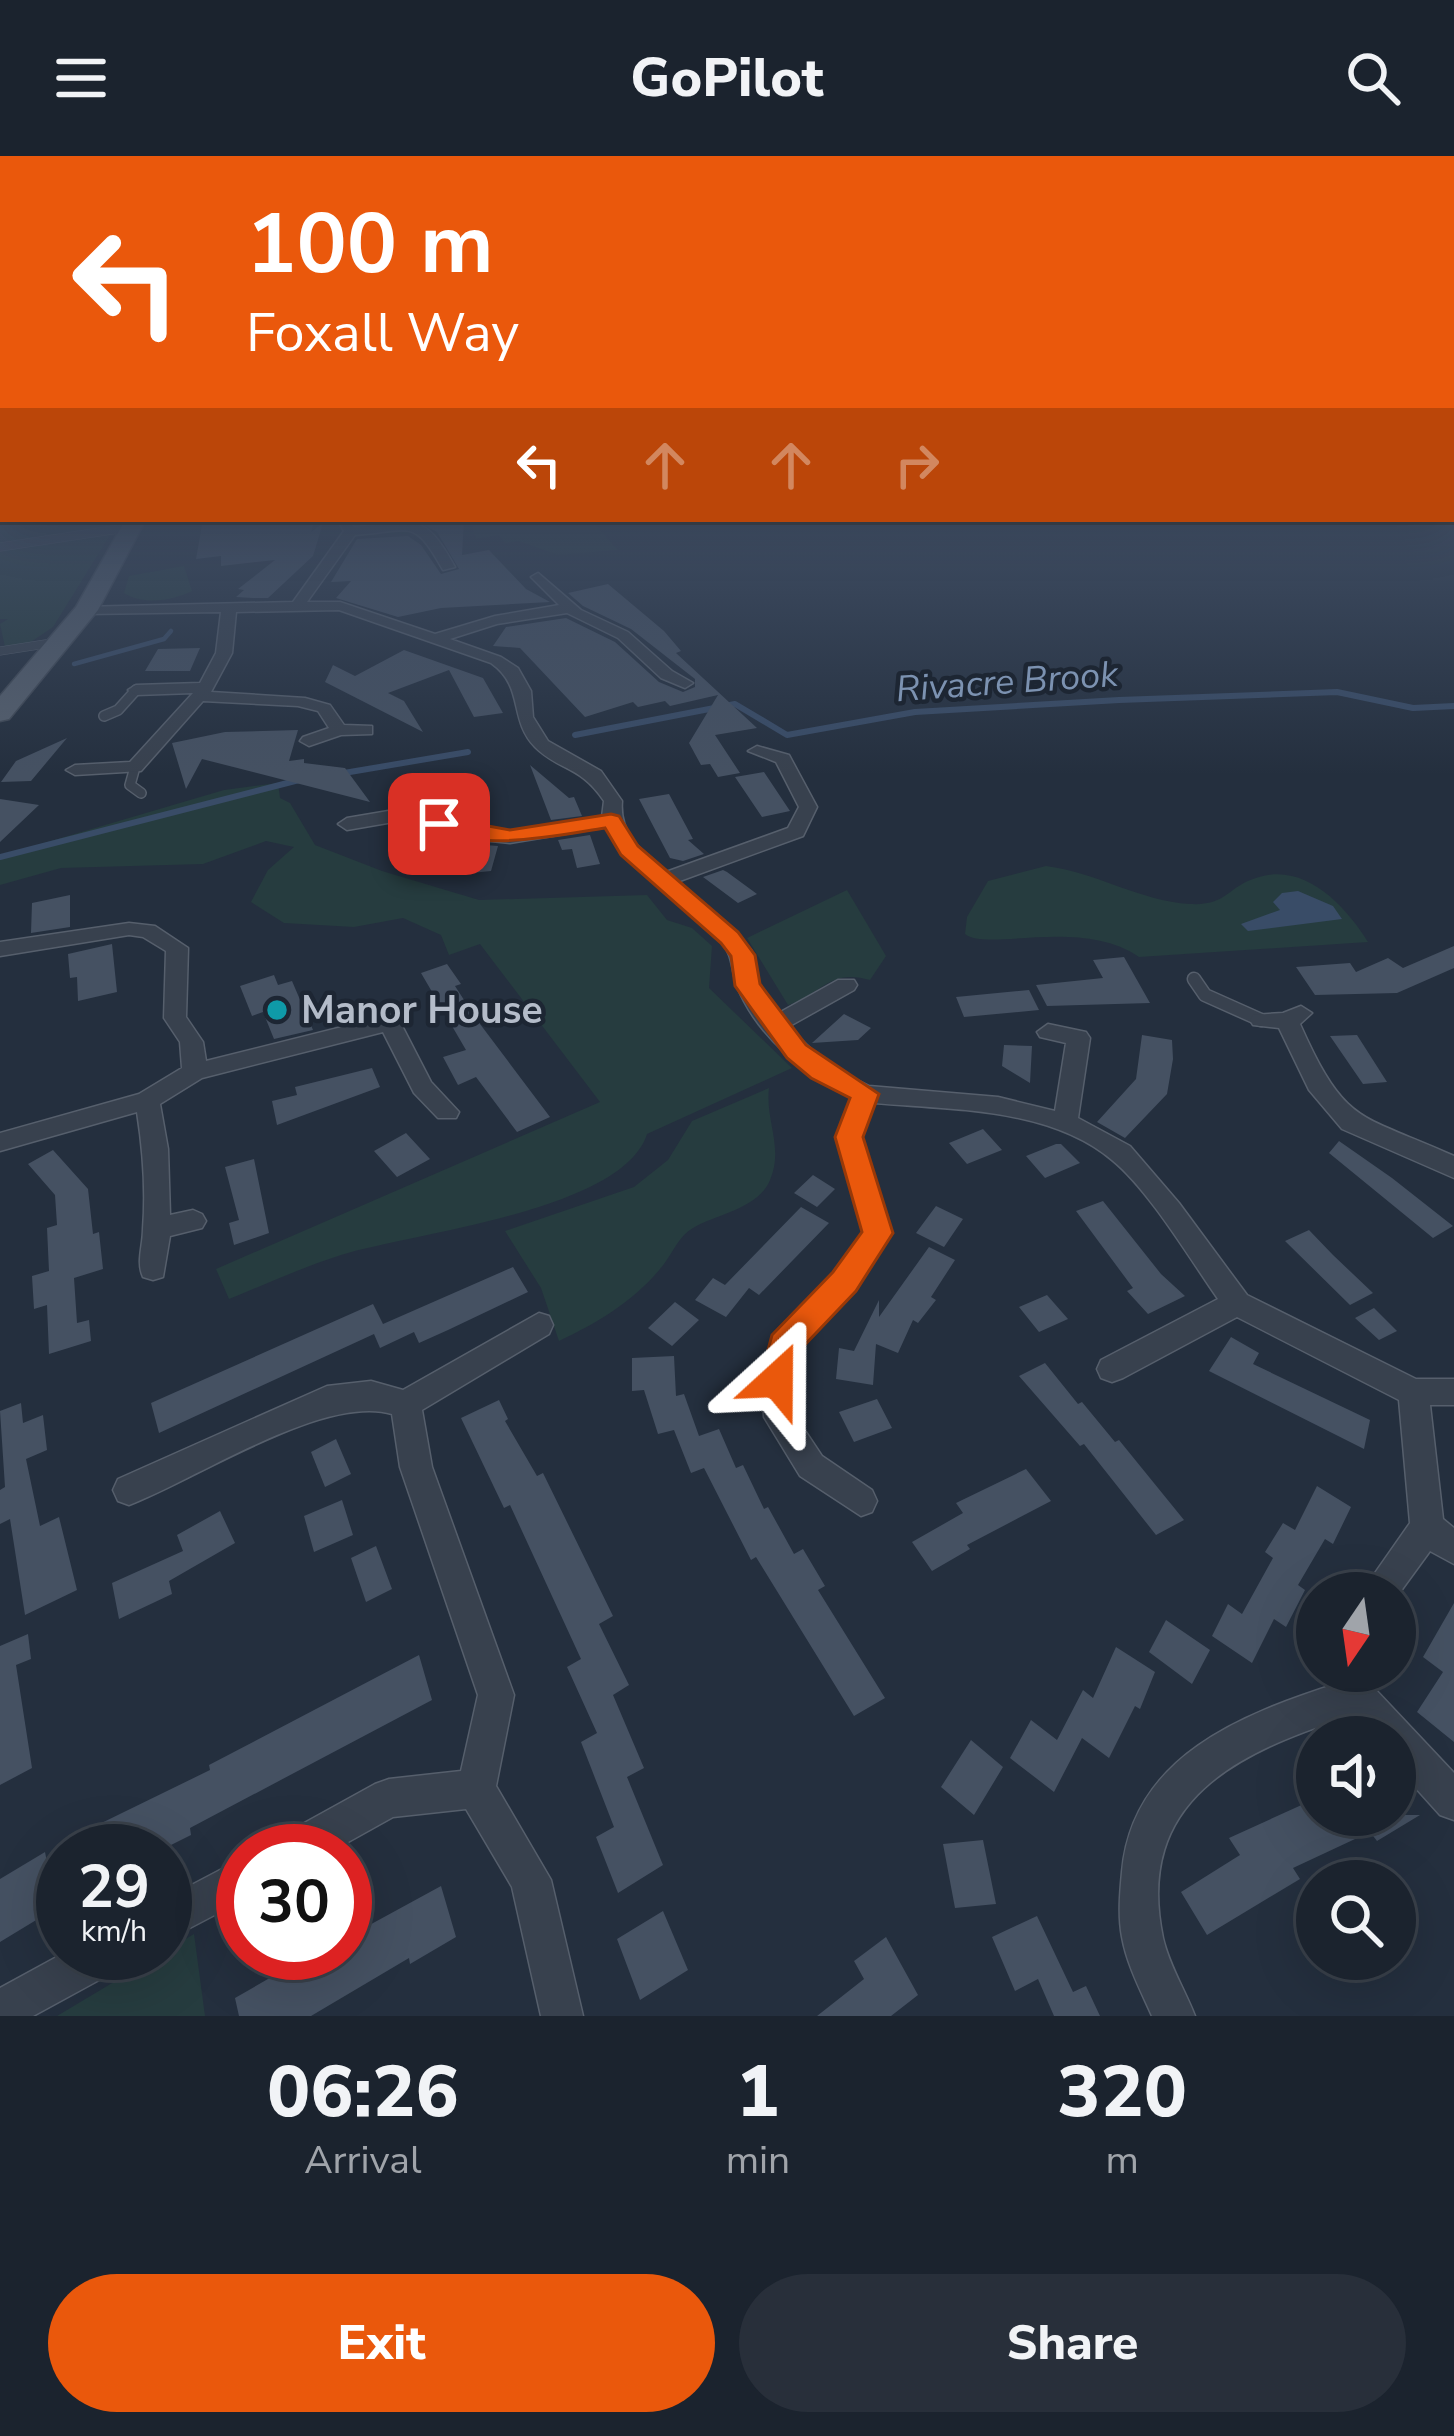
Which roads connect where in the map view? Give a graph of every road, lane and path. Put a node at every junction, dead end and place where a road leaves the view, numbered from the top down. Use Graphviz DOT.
graph roads {
  1 [pos="91,602"];
  2 [pos="564,602"];
  3 [pos="299,604"];
  4 [pos="570,608"];
  5 [pos="229,609"];
  6 [pos="86,610"];
  7 [pos="434,640"];
  8 [pos="60,642"];
  9 [pos="0,650"];
  10 [pos="685,683"];
  11 [pos="136,690"];
  12 [pos="204,692"];
  13 [pos="0,713"];
  14 [pos="104,716"];
  15 [pos="339,730"];
  16 [pos="366,730"];
  17 [pos="309,741"];
  18 [pos="757,752"];
  19 [pos="135,767"];
  20 [pos="75,770"];
  21 [pos="141,793"];
  22 [pos="611,820"];
  23 [pos="347,824"];
  24 [pos="662,880"];
  25 [pos="0,949"];
  26 [pos="1194,979"];
  27 [pos="846,986"];
  28 [pos="376,1000"];
  29 [pos="1283,1018"];
  30 [pos="390,1023"];
  31 [pos="773,1026"];
  32 [pos="1048,1032"];
  33 [pos="194,1072"];
  34 [pos="866,1094"];
  35 [pos="147,1100"];
  36 [pos="447,1112"];
  37 [pos="1065,1122"];
  38 [pos="0,1142"];
  39 [pos="1454,1168"];
  40 [pos="193,1221"];
  41 [pos="157,1228"];
  42 [pos="153,1269"];
  43 [pos="1237,1304"];
  44 [pos="538,1325"];
  45 [pos="1112,1370"];
  46 [pos="1454,1391"];
  47 [pos="1413,1392"];
  48 [pos="406,1404"];
  49 [pos="129,1490"];
  50 [pos="861,1501"];
  51 [pos="1440,1538"];
  52 [pos="1402,1572"];
  53 [pos="1339,1692"];
  54 [pos="1416,1761"];
  55 [pos="476,1789"];
  56 [pos="1454,1801"];
  57 [pos="342,1824"];
  58 [pos="57,1980"];
  59 [pos="0,2011"];
  60 [pos="562,2016"];
  61 [pos="1174,2016"];
  1 -- 6 [label="main road"];
  2 -- 4 [label="street"];
  3 -- 5 [label="street"];
  3 -- 7 [label="street"];
  4 -- 7 [label="street"];
  4 -- 10 [label="street"];
  5 -- 6 [label="street"];
  5 -- 12 [label="street"];
  6 -- 8 [label="main road"];
  7 -- 22 [label="street"];
  8 -- 9 [label="lane"];
  8 -- 13 [label="main road"];
  11 -- 12 [label="street"];
  11 -- 14 [label="lane"];
  12 -- 15 [label="street"];
  12 -- 19 [label="street"];
  15 -- 16 [label="street"];
  15 -- 17 [label="street"];
  18 -- 24 [label="street"];
  19 -- 20 [label="street"];
  19 -- 21 [label="lane"];
  22 -- 23 [label="street"];
  22 -- 24 [label="street"];
  24 -- 31 [label="street"];
  25 -- 33 [label="street"];
  26 -- 29 [label="lane"];
  27 -- 31 [label="street"];
  28 -- 30 [label="street"];
  29 -- 39 [label="street"];
  30 -- 33 [label="street"];
  30 -- 36 [label="street"];
  31 -- 34 [label="street"];
  32 -- 37 [label="street"];
  33 -- 35 [label="street"];
  34 -- 37 [label="street"];
  34 -- 50 [label="street"];
  35 -- 38 [label="street"];
  35 -- 41 [label="street"];
  37 -- 43 [label="street"];
  40 -- 41 [label="street"];
  41 -- 42 [label="street"];
  43 -- 45 [label="street"];
  43 -- 47 [label="street"];
  44 -- 48 [label="street"];
  46 -- 47 [label="street"];
  47 -- 51 [label="street"];
  48 -- 49 [label="street"];
  48 -- 55 [label="street"];
  51 -- 52 [label="street"];
  53 -- 61 [label="street"];
  54 -- 56 [label="street"];
  55 -- 57 [label="street"];
  55 -- 60 [label="street"];
  58 -- 59 [label="street"];
}
